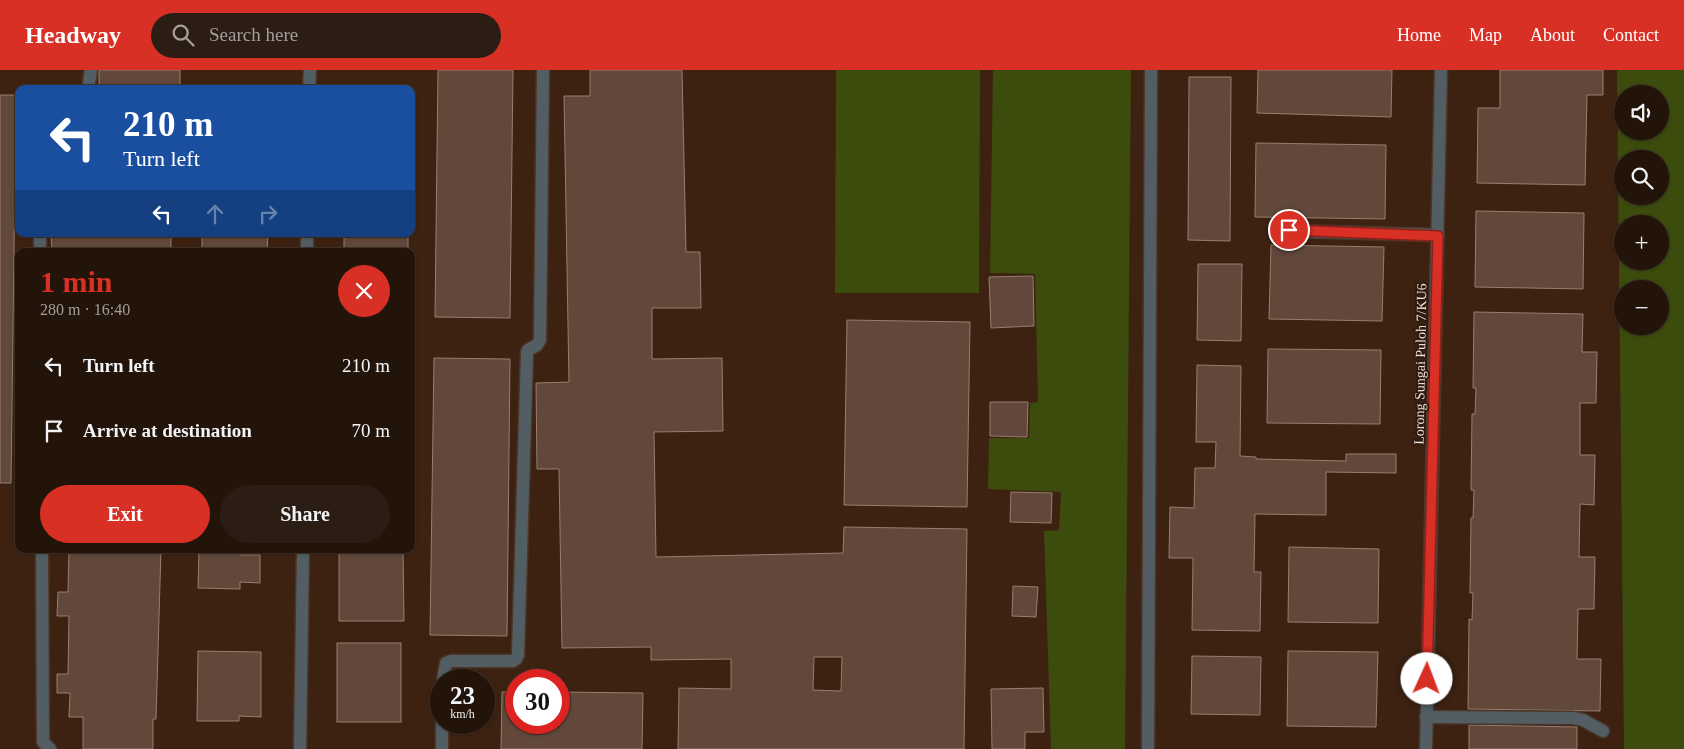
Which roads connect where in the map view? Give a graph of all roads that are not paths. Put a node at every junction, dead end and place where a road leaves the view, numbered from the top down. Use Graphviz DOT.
graph roads {
  1 [pos="91,70"];
  2 [pos="310,70"];
  3 [pos="543,70"];
  4 [pos="1151,70"];
  5 [pos="1442,70"];
  6 [pos="89,85"];
  7 [pos="310,85"];
  8 [pos="1289,230"];
  9 [pos="1438,236"];
  10 [pos="42,553"];
  11 [pos="303,553"];
  12 [pos="445,669"];
  13 [pos="1426,717"];
  14 [pos="1603,731"];
  15 [pos="442,734"];
  16 [pos="50,749"];
  17 [pos="300,749"];
  18 [pos="442,749"];
  19 [pos="1148,749"];
  20 [pos="1426,749"];
  1 -- 6 [label="street"];
  2 -- 7 [label="street"];
  3 -- 12 [label="street"];
  4 -- 19 [label="street"];
  5 -- 9 [label="street, Lorong Sungai Puloh 7/KU6"];
  8 -- 9 [label="street"];
  9 -- 13 [label="street, Lorong Sungai Puloh 7/KU6"];
  10 -- 16 [label="street"];
  11 -- 17 [label="street"];
  13 -- 14 [label="street"];
  13 -- 20 [label="street, Lorong Sungai Puloh 7/KU6"];
  15 -- 18 [label="street"];
}
